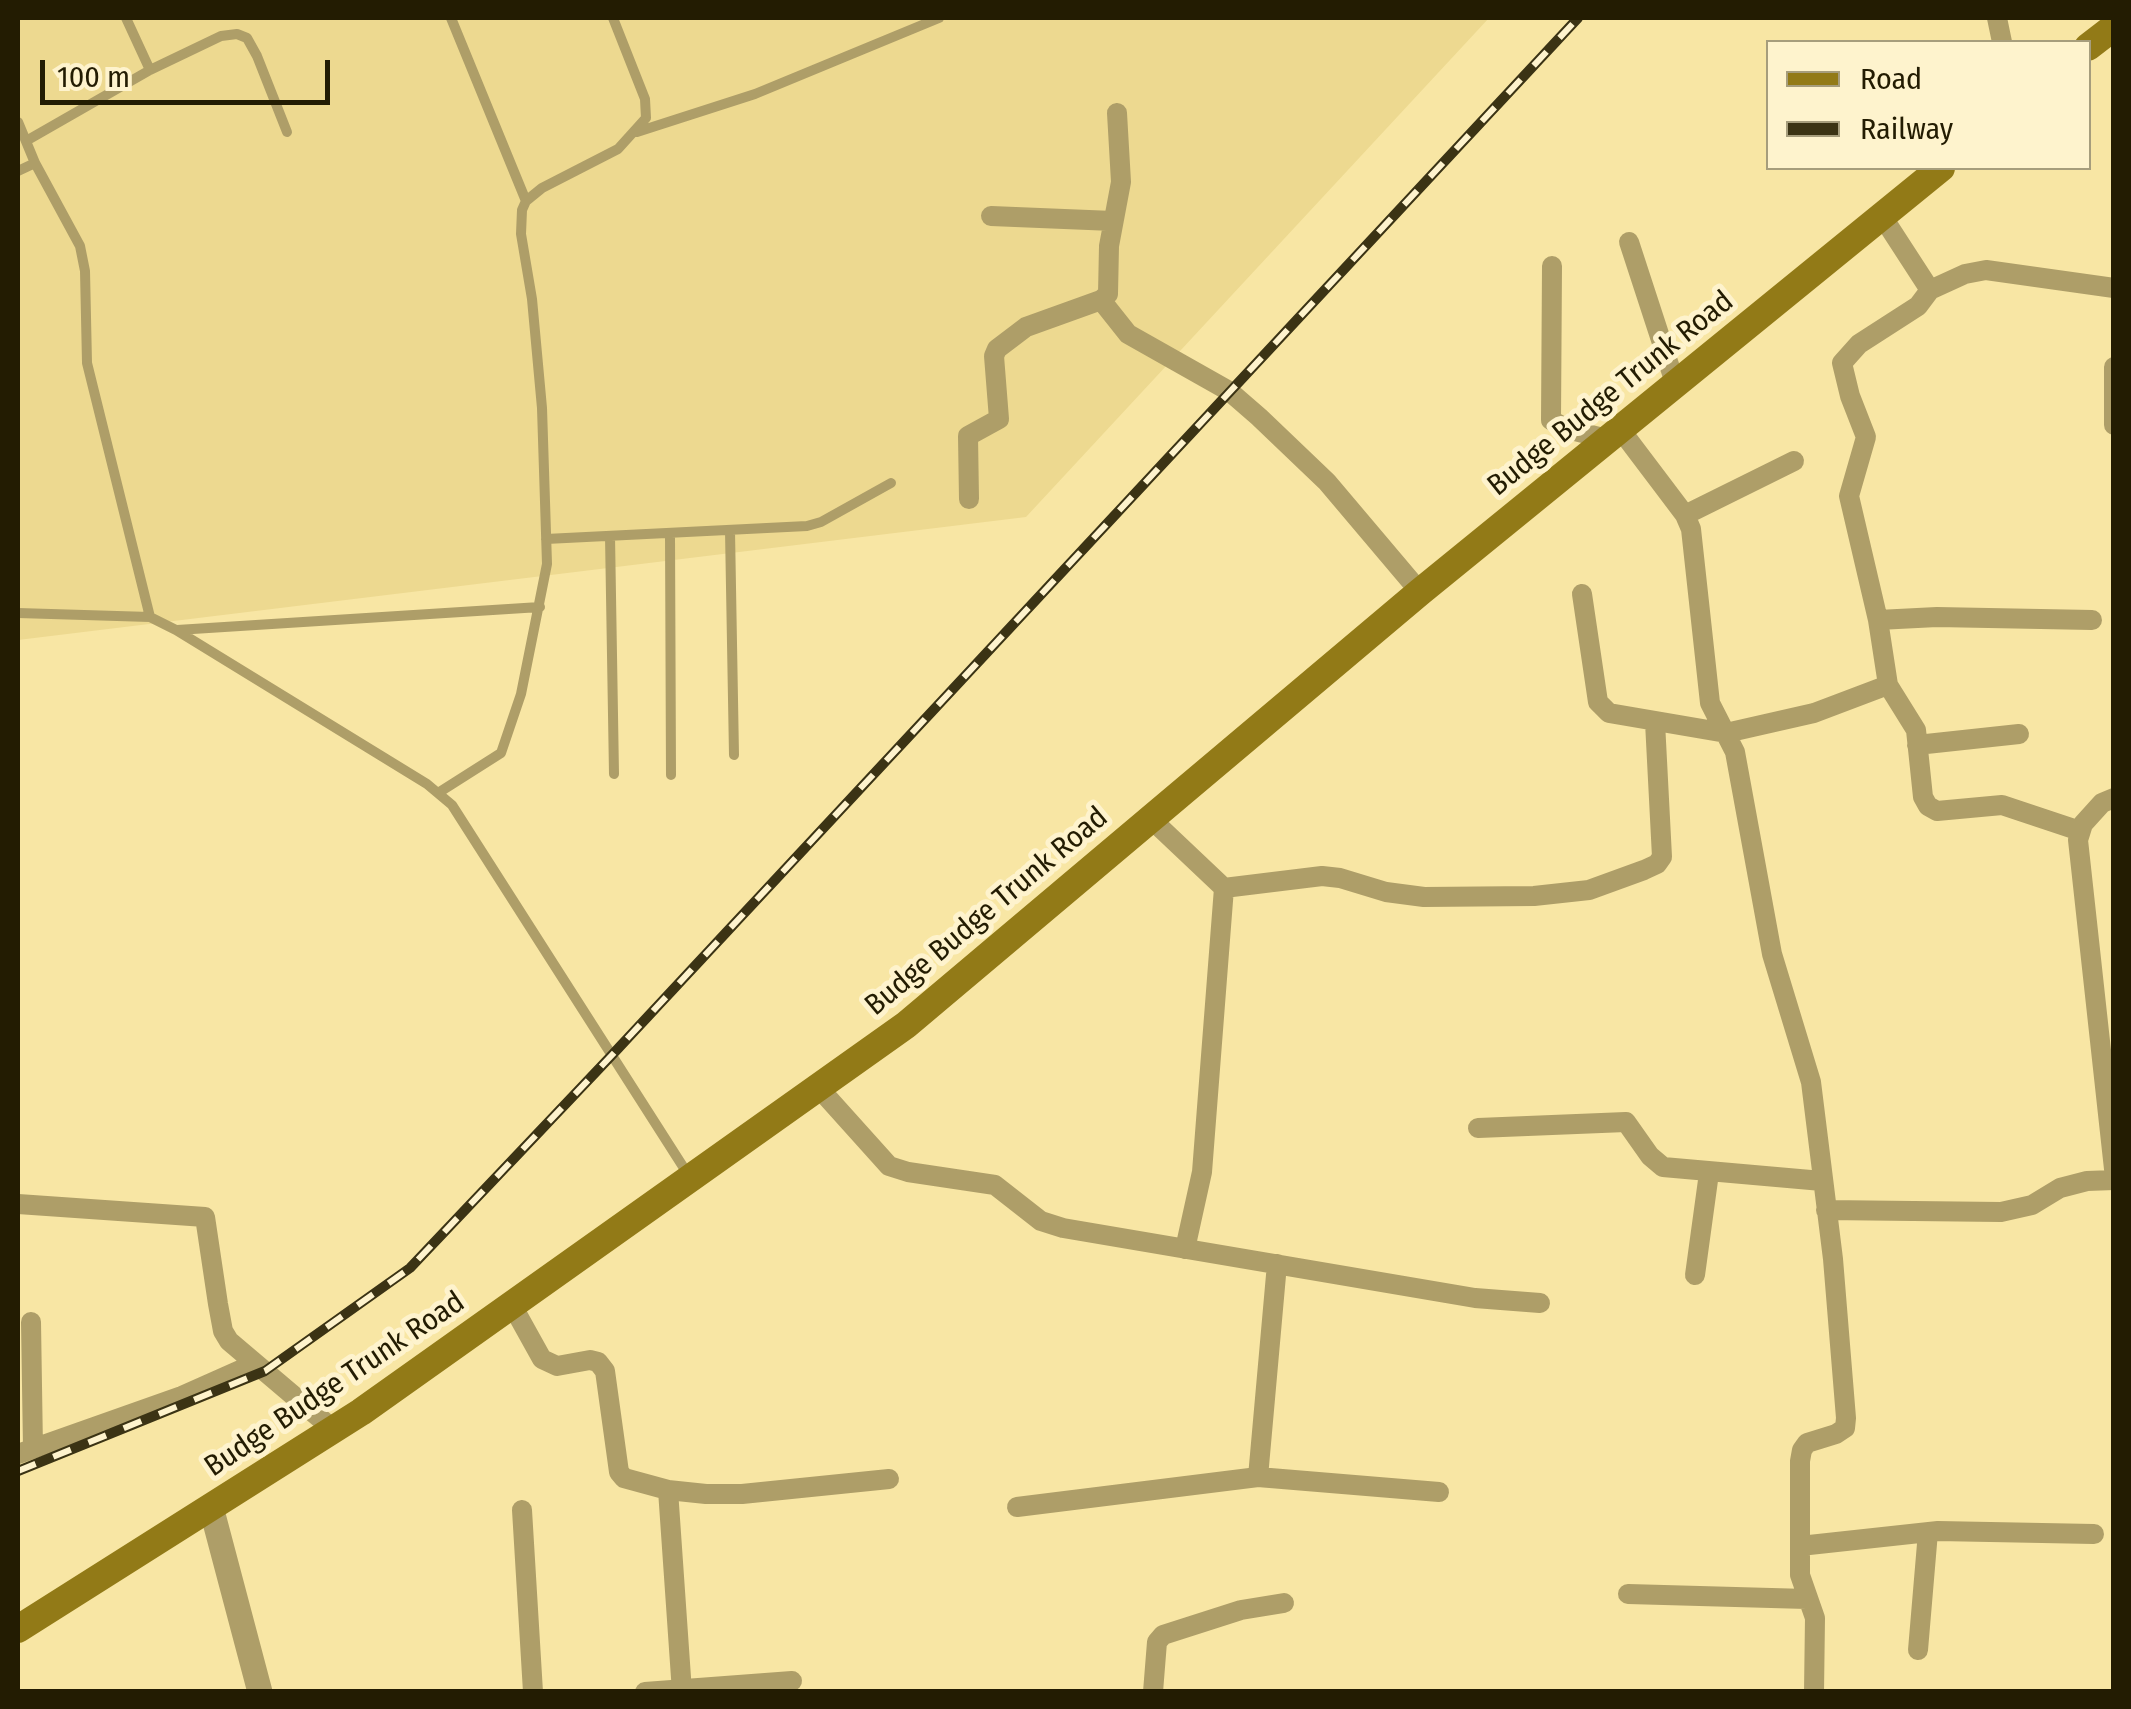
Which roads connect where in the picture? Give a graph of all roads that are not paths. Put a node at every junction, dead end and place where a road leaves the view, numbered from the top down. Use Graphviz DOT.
graph roads {
  1 [pos="126,18"];
  2 [pos="451,18"];
  3 [pos="613,18"];
  4 [pos="939,18"];
  5 [pos="2114,27"];
  6 [pos="2091,45"];
  7 [pos="150,70"];
  8 [pos="1117,113"];
  9 [pos="18,122"];
  10 [pos="287,132"];
  11 [pos="636,132"];
  12 [pos="26,141"];
  13 [pos="35,163"];
  14 [pos="1939,170"];
  15 [pos="18,171"];
  16 [pos="526,201"];
  17 [pos="990,216"];
  18 [pos="1882,216"];
  19 [pos="1113,221"];
  20 [pos="1629,242"];
  21 [pos="1552,266"];
  22 [pos="2114,288"];
  23 [pos="1930,290"];
  24 [pos="1101,300"];
  25 [pos="2114,367"];
  26 [pos="1676,383"];
  27 [pos="2114,425"];
  28 [pos="1613,434"];
  29 [pos="1794,461"];
  30 [pos="891,483"];
  31 [pos="969,499"];
  32 [pos="1685,515"];
  33 [pos="730,531"];
  34 [pos="670,534"];
  35 [pos="610,536"];
  36 [pos="546,539"];
  37 [pos="1420,592"];
  38 [pos="1582,594"];
  39 [pos="540,607"];
  40 [pos="18,613"];
  41 [pos="150,617"];
  42 [pos="1878,620"];
  43 [pos="2092,620"];
  44 [pos="176,630"];
  45 [pos="1888,685"];
  46 [pos="1655,722"];
  47 [pos="1726,733"];
  48 [pos="2019,734"];
  49 [pos="1918,746"];
  50 [pos="734,755"];
  51 [pos="614,774"];
  52 [pos="671,776"];
  53 [pos="438,793"];
  54 [pos="2114,798"];
  55 [pos="1150,818"];
  56 [pos="2080,831"];
  57 [pos="1224,888"];
  58 [pos="818,1087"];
  59 [pos="1478,1128"];
  60 [pos="2114,1169"];
  61 [pos="1709,1172"];
  62 [pos="690,1178"];
  63 [pos="2114,1180"];
  64 [pos="1822,1181"];
  65 [pos="18,1204"];
  66 [pos="1826,1210"];
  67 [pos="1185,1249"];
  68 [pos="1278,1264"];
  69 [pos="1695,1275"];
  70 [pos="1540,1303"];
  71 [pos="512,1305"];
  72 [pos="31,1322"];
  73 [pos="254,1364"];
  74 [pos="334,1430"];
  75 [pos="26,1452"];
  76 [pos="1258,1478"];
  77 [pos="889,1479"];
  78 [pos="668,1490"];
  79 [pos="1440,1492"];
  80 [pos="211,1506"];
  81 [pos="1018,1507"];
  82 [pos="522,1510"];
  83 [pos="1928,1532"];
  84 [pos="2094,1534"];
  85 [pos="1800,1546"];
  86 [pos="1628,1594"];
  87 [pos="1807,1599"];
  88 [pos="1284,1603"];
  89 [pos="18,1628"];
  90 [pos="1918,1650"];
  91 [pos="792,1681"];
  92 [pos="682,1691"];
  93 [pos="260,1692"];
  94 [pos="533,1692"];
  95 [pos="645,1692"];
  96 [pos="1153,1692"];
  97 [pos="1814,1692"];
  1 -- 7 [label="lane"];
  2 -- 16 [label="lane"];
  3 -- 11 [label="lane"];
  4 -- 11 [label="lane"];
  5 -- 6 [label="main road"];
  7 -- 10 [label="lane"];
  7 -- 12 [label="lane"];
  8 -- 19 [label="street"];
  9 -- 12 [label="lane"];
  11 -- 16 [label="lane"];
  12 -- 13 [label="lane"];
  13 -- 15 [label="lane"];
  13 -- 41 [label="lane"];
  14 -- 18 [label="main road, Budge Budge Trunk Road"];
  16 -- 36 [label="lane"];
  17 -- 19 [label="street"];
  18 -- 23 [label="street"];
  18 -- 26 [label="main road, Budge Budge Trunk Road"];
  19 -- 24 [label="street"];
  20 -- 26 [label="street"];
  21 -- 28 [label="street"];
  22 -- 23 [label="street"];
  23 -- 42 [label="street"];
  24 -- 31 [label="street"];
  24 -- 37 [label="street"];
  25 -- 27 [label="street"];
  26 -- 28 [label="main road, Budge Budge Trunk Road"];
  28 -- 32 [label="street"];
  28 -- 37 [label="main road, Budge Budge Trunk Road"];
  29 -- 32 [label="street"];
  30 -- 33 [label="lane"];
  32 -- 47 [label="street"];
  33 -- 34 [label="lane"];
  33 -- 50 [label="lane"];
  34 -- 35 [label="lane"];
  34 -- 52 [label="lane"];
  35 -- 36 [label="lane"];
  35 -- 51 [label="lane"];
  36 -- 39 [label="lane"];
  37 -- 55 [label="main road, Budge Budge Trunk Road"];
  38 -- 46 [label="street"];
  39 -- 44 [label="lane"];
  39 -- 53 [label="lane"];
  40 -- 41 [label="lane"];
  41 -- 44 [label="lane"];
  42 -- 43 [label="street"];
  42 -- 45 [label="street"];
  44 -- 53 [label="lane"];
  45 -- 47 [label="street"];
  45 -- 49 [label="street"];
  46 -- 47 [label="street"];
  46 -- 57 [label="street"];
  47 -- 64 [label="street"];
  48 -- 49 [label="street"];
  49 -- 56 [label="street"];
  53 -- 62 [label="lane"];
  54 -- 56 [label="street"];
  55 -- 57 [label="street"];
  55 -- 58 [label="main road, Budge Budge Trunk Road"];
  56 -- 60 [label="street"];
  57 -- 67 [label="street"];
  58 -- 62 [label="main road, Budge Budge Trunk Road"];
  58 -- 67 [label="street"];
  59 -- 61 [label="street"];
  61 -- 64 [label="street"];
  61 -- 69 [label="street"];
  62 -- 71 [label="main road, Budge Budge Trunk Road"];
  63 -- 66 [label="street"];
  64 -- 66 [label="street"];
  65 -- 73 [label="street"];
  66 -- 85 [label="street"];
  67 -- 68 [label="street"];
  68 -- 70 [label="street"];
  68 -- 76 [label="street"];
  71 -- 74 [label="main road, Budge Budge Trunk Road"];
  71 -- 78 [label="street"];
  72 -- 75 [label="street"];
  73 -- 74 [label="street"];
  73 -- 75 [label="street"];
  74 -- 80 [label="main road, Budge Budge Trunk Road"];
  76 -- 79 [label="street"];
  76 -- 81 [label="street"];
  77 -- 78 [label="street"];
  78 -- 92 [label="street"];
  80 -- 89 [label="main road, Budge Budge Trunk Road"];
  80 -- 93 [label="street"];
  82 -- 94 [label="street"];
  83 -- 84 [label="street"];
  83 -- 85 [label="street"];
  83 -- 90 [label="street"];
  85 -- 87 [label="street"];
  86 -- 87 [label="street"];
  87 -- 97 [label="street"];
  88 -- 96 [label="street"];
  91 -- 92 [label="street"];
  92 -- 95 [label="street"];
}
